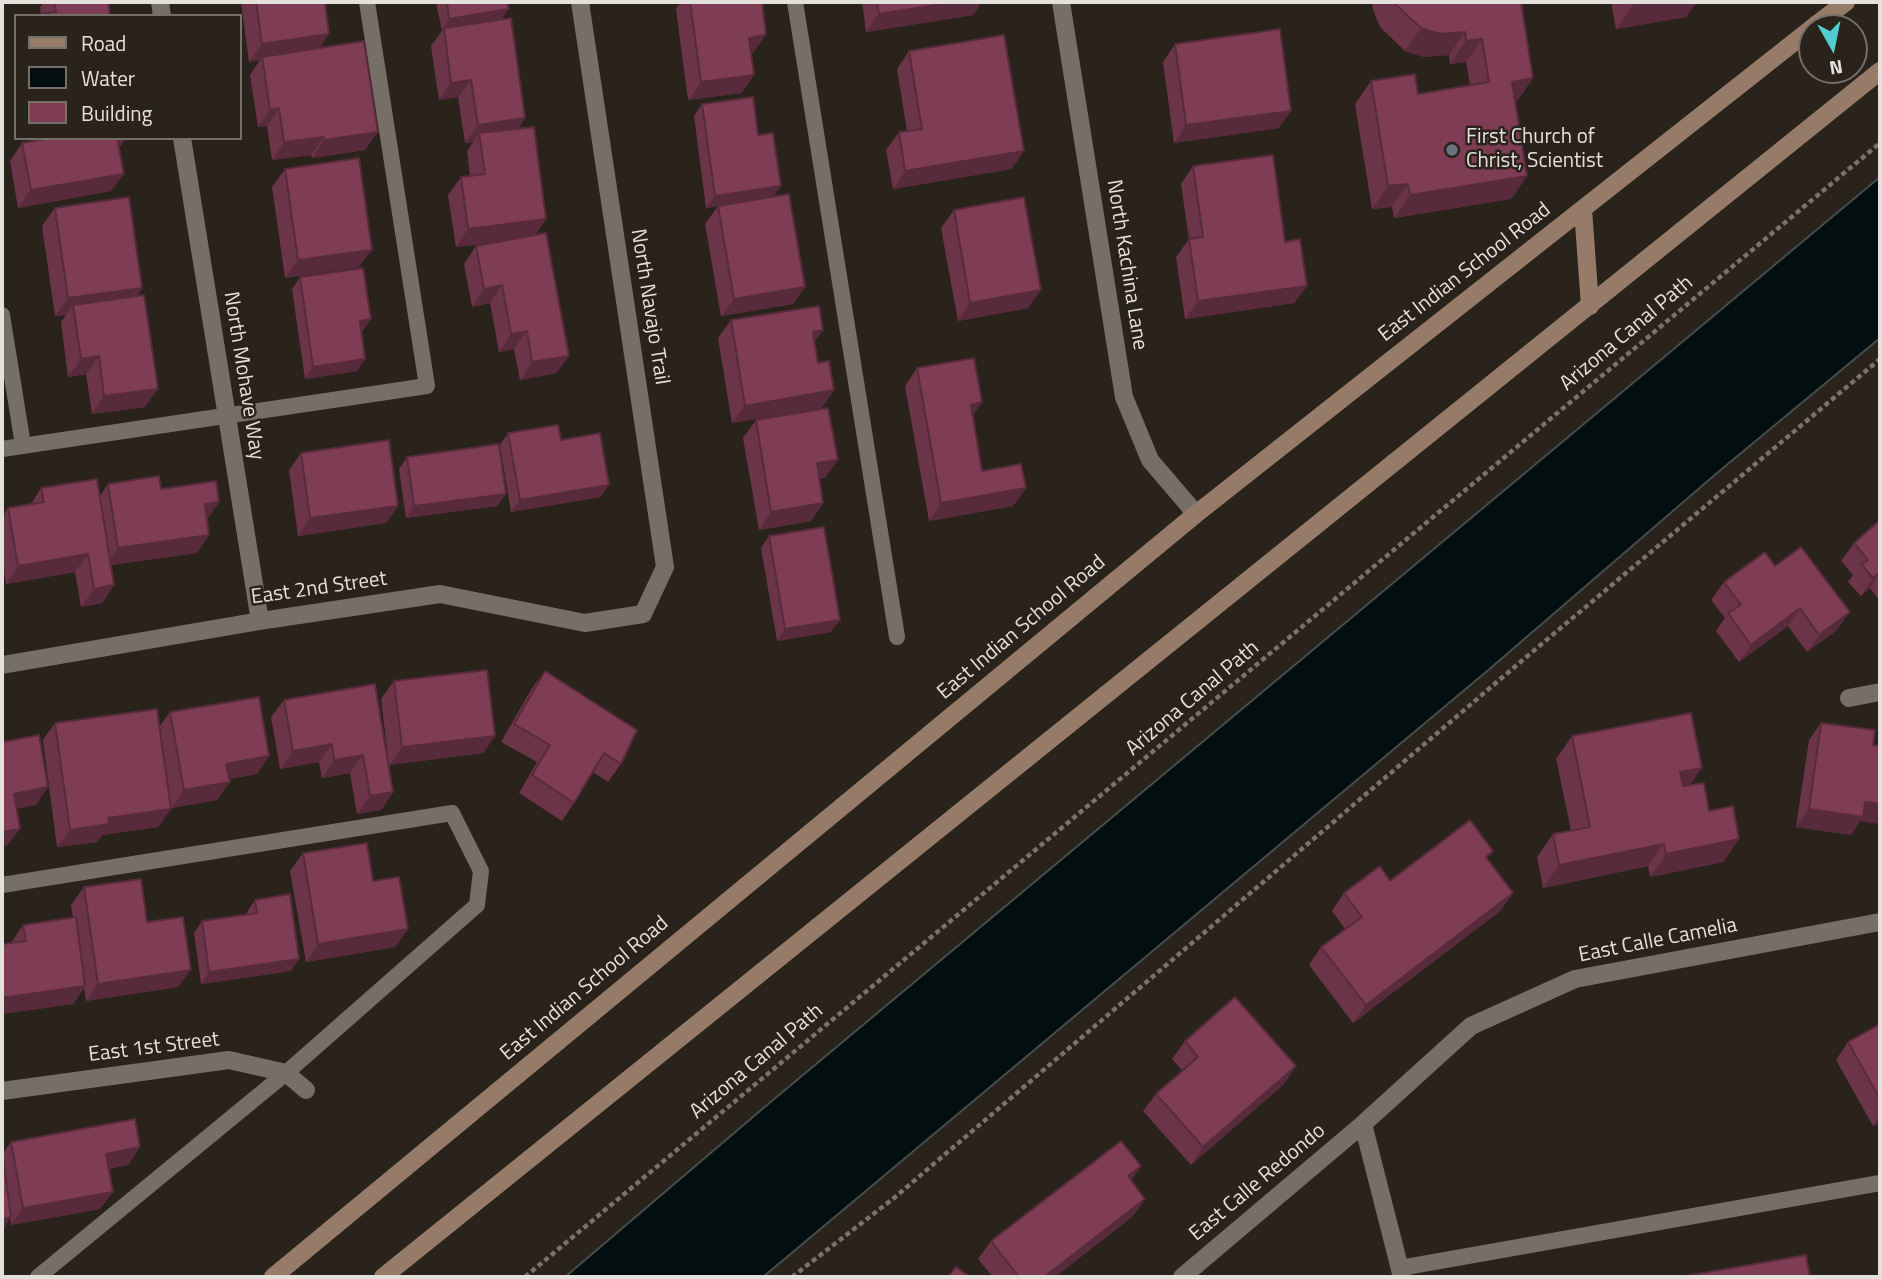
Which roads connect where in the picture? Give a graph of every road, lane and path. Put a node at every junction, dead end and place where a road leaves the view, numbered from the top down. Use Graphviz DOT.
graph roads {
  1 [pos="367,2"];
  2 [pos="580,2"];
  3 [pos="795,2"];
  4 [pos="1061,2"];
  5 [pos="1846,2"];
  6 [pos="1830,14"];
  7 [pos="1798,39"];
  8 [pos="1880,71"];
  9 [pos="182,140"];
  10 [pos="1880,143"];
  11 [pos="1583,209"];
  12 [pos="1590,306"];
  13 [pos="2,315"];
  14 [pos="1880,359"];
  15 [pos="226,414"];
  16 [pos="23,445"];
  17 [pos="2,449"];
  18 [pos="1196,514"];
  19 [pos="643,614"];
  20 [pos="260,621"];
  21 [pos="897,637"];
  22 [pos="2,665"];
  23 [pos="1880,692"];
  24 [pos="1849,698"];
  25 [pos="2,885"];
  26 [pos="1880,922"];
  27 [pos="286,1073"];
  28 [pos="306,1090"];
  29 [pos="2,1091"];
  30 [pos="1363,1124"];
  31 [pos="1880,1183"];
  32 [pos="1401,1273"];
  33 [pos="38,1277"];
  34 [pos="273,1277"];
  35 [pos="383,1277"];
  36 [pos="524,1277"];
  37 [pos="792,1277"];
  38 [pos="1182,1277"];
  1 -- 15 [label="lane"];
  2 -- 19 [label="street, North Navajo Trail"];
  3 -- 21 [label="lane"];
  4 -- 18 [label="street, North Kachina Lane"];
  5 -- 6 [label="main road, East Indian School Road"];
  7 -- 11 [label="main road, East Indian School Road"];
  8 -- 12 [label="main road"];
  9 -- 15 [label="street, North Mohave Way"];
  10 -- 36 [label="path, Arizona Canal Path"];
  11 -- 12 [label="main road"];
  11 -- 18 [label="main road, East Indian School Road"];
  12 -- 35 [label="main road"];
  13 -- 16 [label="lane"];
  14 -- 37 [label="path"];
  15 -- 16 [label="lane"];
  15 -- 20 [label="street, North Mohave Way"];
  16 -- 17 [label="lane"];
  18 -- 34 [label="main road, East Indian School Road"];
  19 -- 20 [label="street, East 2nd Street"];
  20 -- 22 [label="street, East 2nd Street"];
  23 -- 24 [label="street"];
  25 -- 27 [label="lane"];
  26 -- 30 [label="street, East Calle Camelia"];
  27 -- 28 [label="street, East 1st Street"];
  27 -- 29 [label="street, East 1st Street"];
  27 -- 33 [label="lane"];
  30 -- 32 [label="street"];
  30 -- 38 [label="street, East Calle Redondo"];
  31 -- 32 [label="lane"];
}
